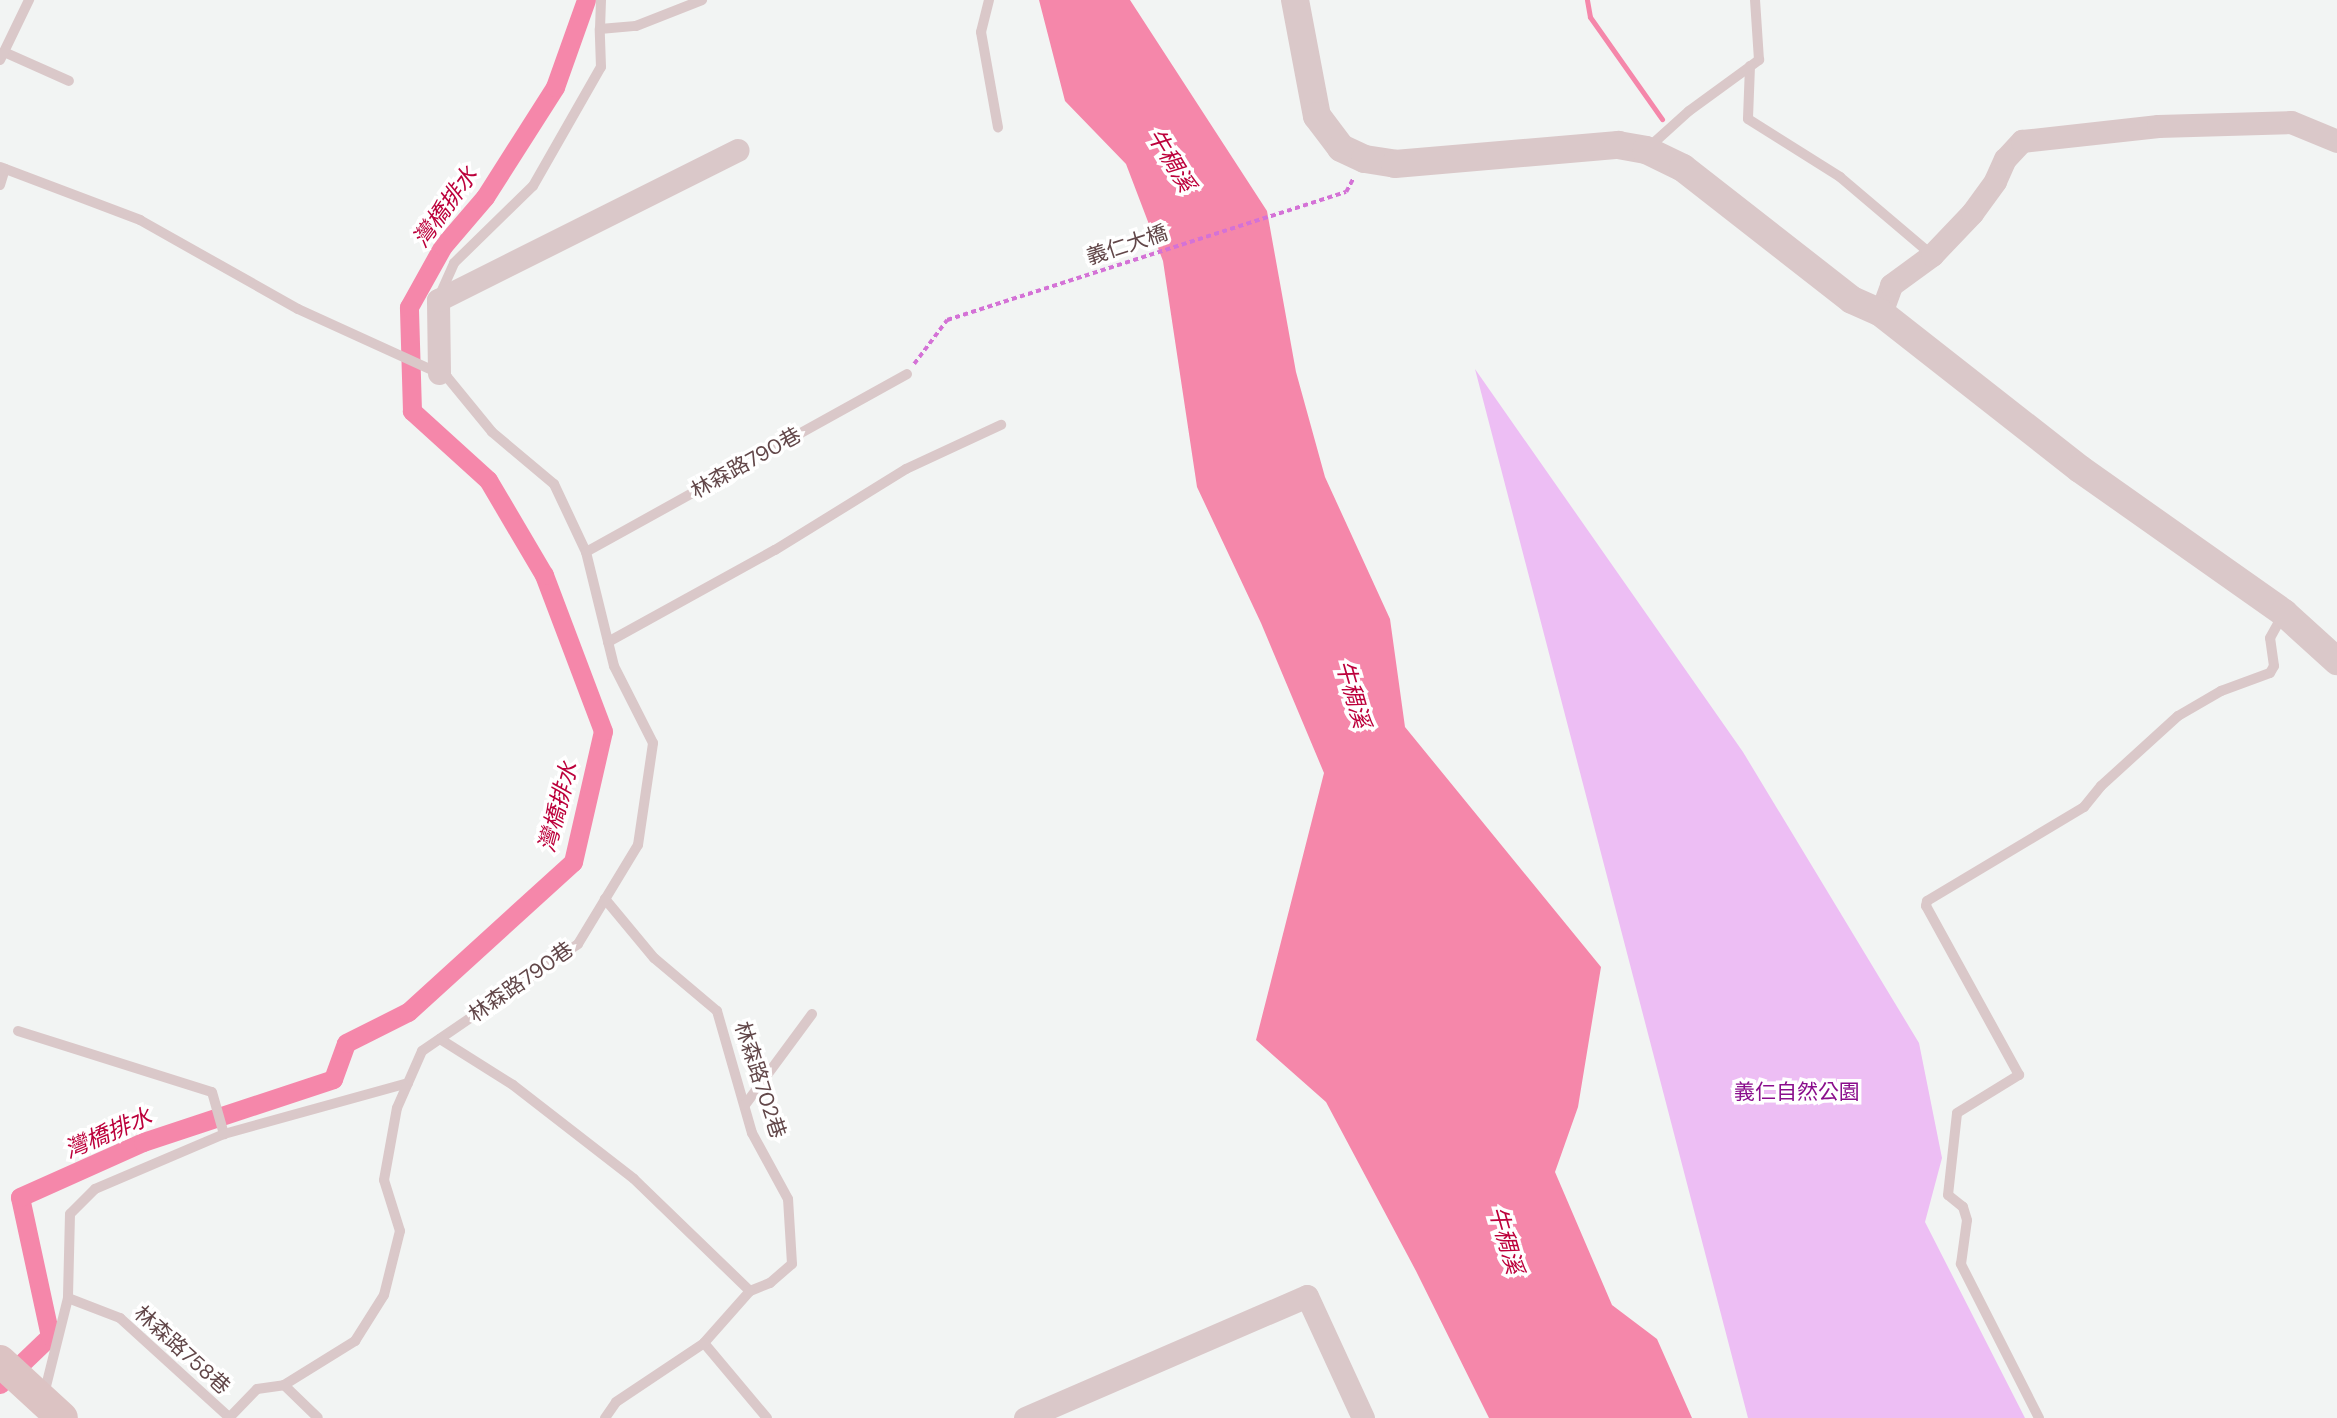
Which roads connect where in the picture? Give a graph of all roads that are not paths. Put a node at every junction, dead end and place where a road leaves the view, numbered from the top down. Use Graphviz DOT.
graph roads {
  1 [pos="29,0"];
  2 [pos="601,0"];
  3 [pos="702,0"];
  4 [pos="989,0"];
  5 [pos="1295,0"];
  6 [pos="1755,0"];
  7 [pos="600,29"];
  8 [pos="2,56"];
  9 [pos="1750,66"];
  10 [pos="69,81"];
  11 [pos="998,127"];
  12 [pos="2337,141"];
  13 [pos="738,150"];
  14 [pos="1646,150"];
  15 [pos="3,168"];
  16 [pos="0,185"];
  17 [pos="1932,255"];
  18 [pos="438,300"];
  19 [pos="1881,313"];
  20 [pos="439,373"];
  21 [pos="907,374"];
  22 [pos="1001,425"];
  23 [pos="586,552"];
  24 [pos="2284,613"];
  25 [pos="608,642"];
  26 [pos="2337,661"];
  27 [pos="605,899"];
  28 [pos="812,1014"];
  29 [pos="18,1031"];
  30 [pos="440,1039"];
  31 [pos="408,1083"];
  32 [pos="745,1105"];
  33 [pos="224,1134"];
  34 [pos="750,1291"];
  35 [pos="68,1298"];
  36 [pos="704,1343"];
  37 [pos="0,1361"];
  38 [pos="284,1385"];
  39 [pos="49,1406"];
  40 [pos="229,1418"];
  41 [pos="318,1418"];
  42 [pos="606,1418"];
  43 [pos="767,1418"];
  44 [pos="1025,1418"];
  45 [pos="1363,1418"];
  46 [pos="2039,1418"];
  1 -- 8 [label="lane"];
  2 -- 7 [label="lane"];
  3 -- 7 [label="lane"];
  4 -- 11 [label="lane"];
  5 -- 14 [label="street"];
  6 -- 9 [label="lane"];
  7 -- 18 [label="lane"];
  8 -- 10 [label="lane"];
  9 -- 14 [label="lane"];
  9 -- 17 [label="lane"];
  12 -- 17 [label="street"];
  13 -- 18 [label="street"];
  14 -- 19 [label="street"];
  15 -- 16 [label="lane"];
  15 -- 20 [label="lane"];
  17 -- 19 [label="street"];
  18 -- 20 [label="street"];
  19 -- 24 [label="street"];
  20 -- 23 [label="lane, 林森路790巷"];
  21 -- 23 [label="lane, 林森路790巷"];
  22 -- 25 [label="lane"];
  23 -- 25 [label="lane, 林森路790巷"];
  24 -- 26 [label="street"];
  24 -- 46 [label="lane"];
  25 -- 27 [label="lane, 林森路790巷"];
  27 -- 30 [label="lane, 林森路790巷"];
  27 -- 32 [label="lane, 林森路702巷"];
  28 -- 32 [label="lane"];
  29 -- 33 [label="lane"];
  30 -- 31 [label="lane, 林森路790巷"];
  30 -- 34 [label="lane"];
  31 -- 33 [label="lane"];
  31 -- 38 [label="lane, 林森路790巷"];
  32 -- 34 [label="lane, 林森路702巷"];
  33 -- 35 [label="lane"];
  34 -- 36 [label="lane, 林森路702巷"];
  35 -- 39 [label="lane"];
  35 -- 40 [label="lane, 林森路758巷"];
  36 -- 42 [label="lane, 林森路702巷"];
  36 -- 43 [label="lane"];
  37 -- 39 [label="main road"];
  38 -- 40 [label="lane, 林森路758巷"];
  38 -- 41 [label="lane"];
  44 -- 45 [label="street"];
}
